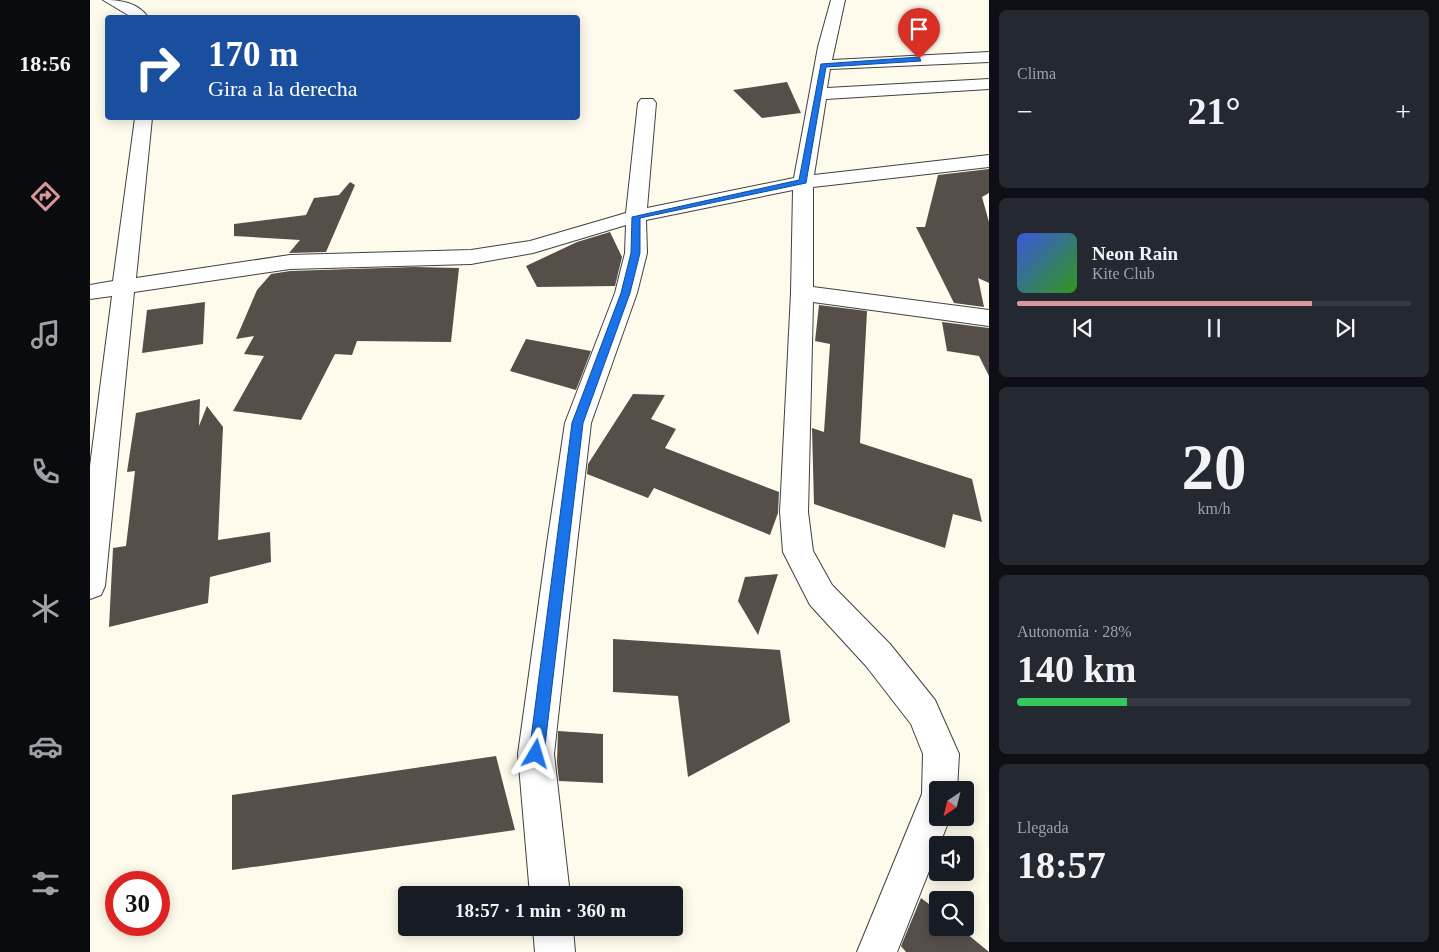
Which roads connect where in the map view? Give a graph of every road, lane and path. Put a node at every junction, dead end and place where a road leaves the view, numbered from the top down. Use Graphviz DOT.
graph roads {
  1 [pos="110,0"];
  2 [pos="838,0"];
  3 [pos="139,15"];
  4 [pos="989,57"];
  5 [pos="823,65"];
  6 [pos="989,84"];
  7 [pos="818,94"];
  8 [pos="647,103"];
  9 [pos="143,120"];
  10 [pos="989,161"];
  11 [pos="803,182"];
  12 [pos="636,217"];
  13 [pos="122,286"];
  14 [pos="90,292"];
  15 [pos="802,293"];
  16 [pos="989,318"];
  17 [pos="90,586"];
  18 [pos="940,781"];
  19 [pos="929,822"];
  20 [pos="549,886"];
  21 [pos="553,936"];
  22 [pos="555,952"];
  23 [pos="877,952"];
  1 -- 3 [label="street"];
  2 -- 5 [label="street"];
  4 -- 5 [label="street"];
  5 -- 7 [label="street"];
  6 -- 7 [label="street"];
  7 -- 11 [label="street"];
  8 -- 12 [label="street"];
  9 -- 13 [label="street"];
  10 -- 11 [label="street"];
  11 -- 12 [label="street"];
  11 -- 15 [label="street"];
  12 -- 13 [label="street"];
  12 -- 20 [label="street"];
  13 -- 14 [label="street"];
  13 -- 17 [label="street"];
  15 -- 16 [label="street"];
  15 -- 18 [label="street"];
  19 -- 23 [label="street"];
  21 -- 22 [label="street"];
}
